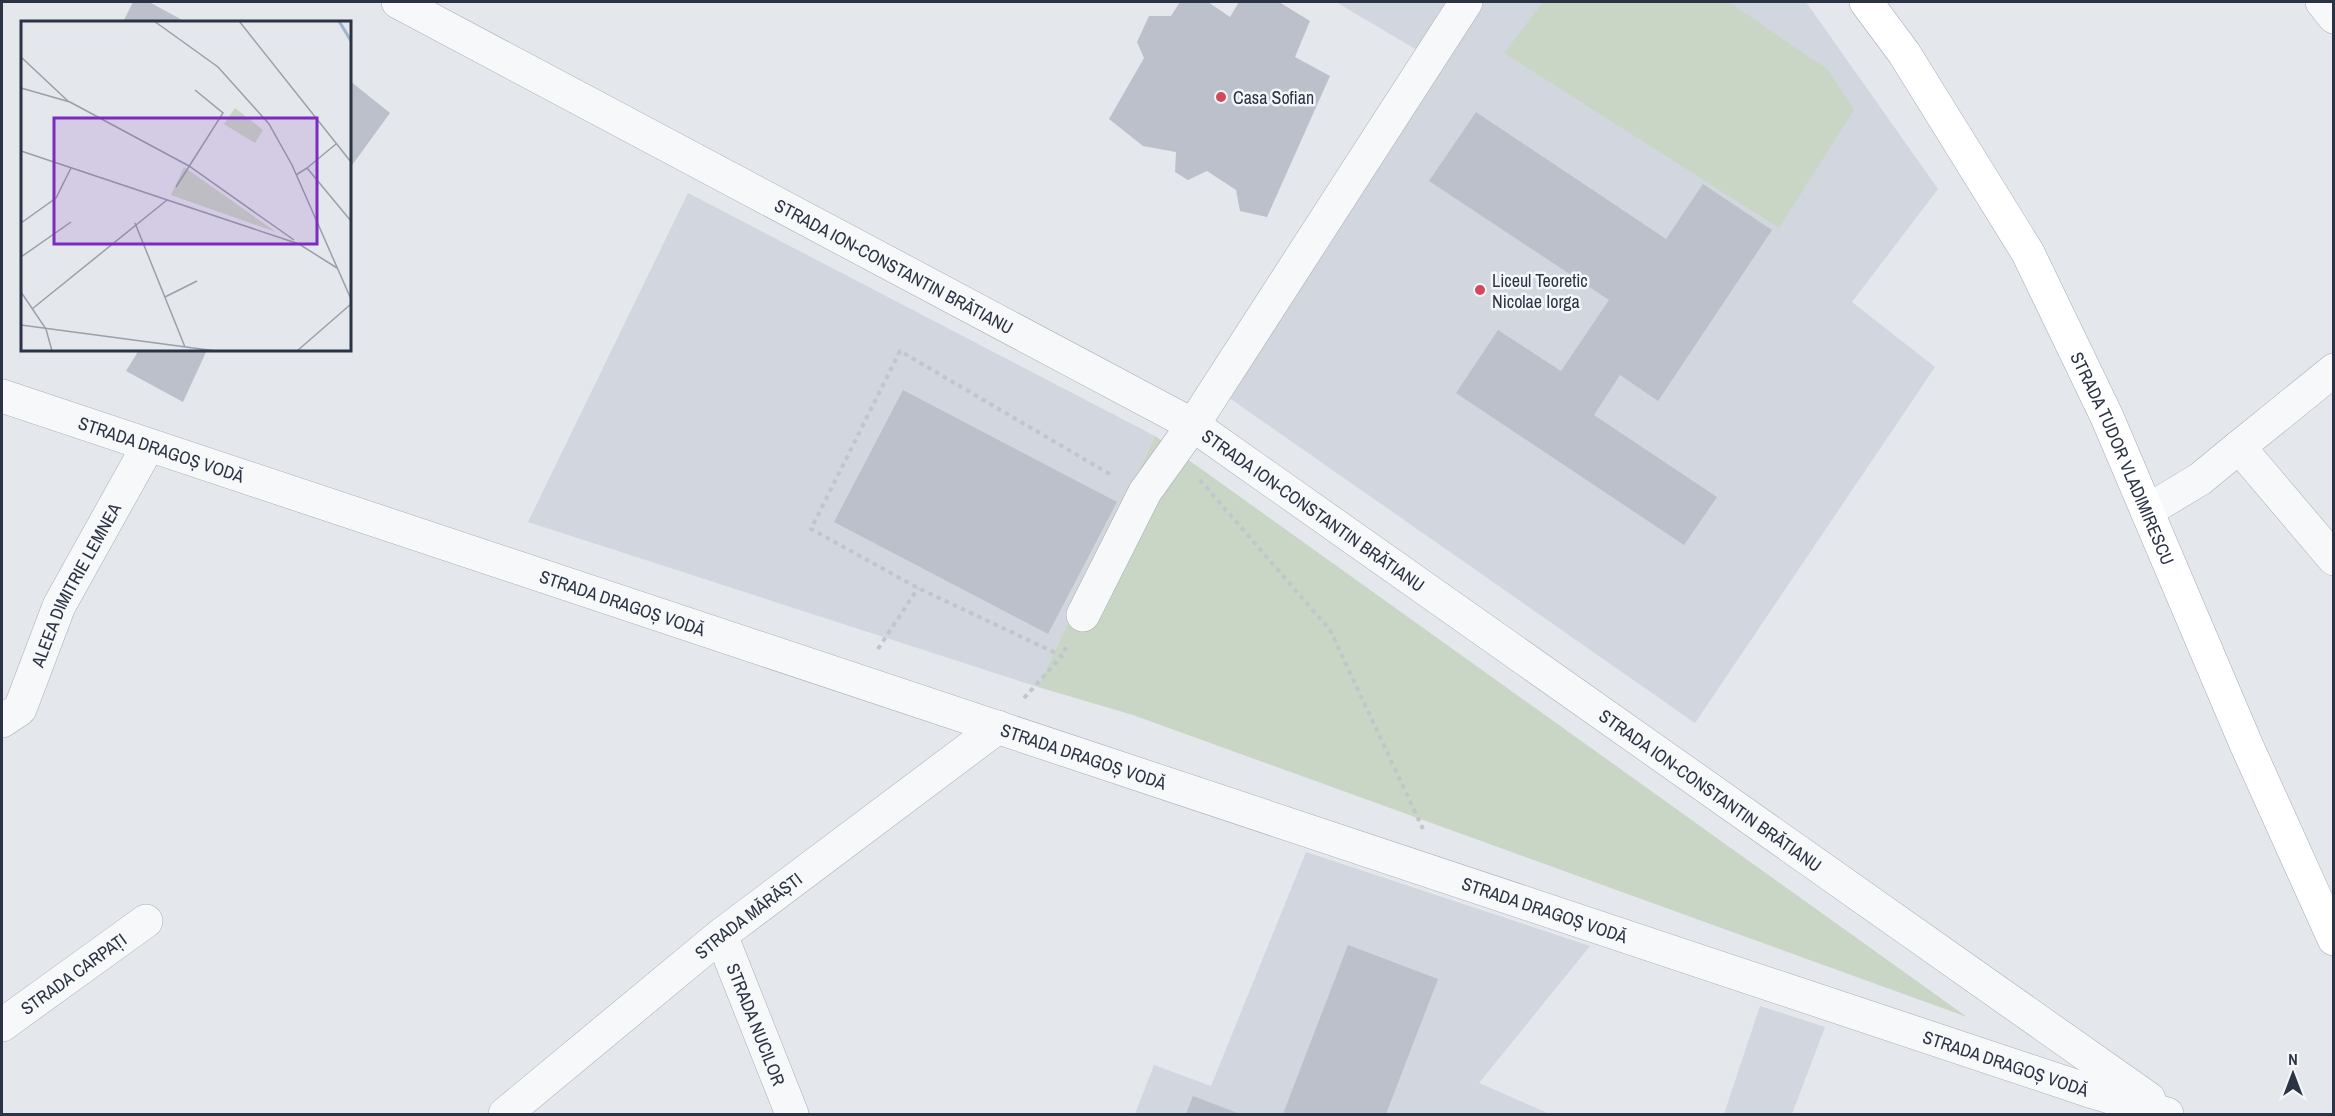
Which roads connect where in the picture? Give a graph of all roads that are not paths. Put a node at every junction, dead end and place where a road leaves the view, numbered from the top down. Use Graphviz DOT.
graph roads {
  1 [pos="398,2"];
  2 [pos="1466,2"];
  3 [pos="1866,2"];
  4 [pos="2322,2"];
  5 [pos="2334,17"];
  6 [pos="2334,370"];
  7 [pos="2,396"];
  8 [pos="1184,438"];
  9 [pos="148,446"];
  10 [pos="2239,447"];
  11 [pos="2148,511"];
  12 [pos="2334,559"];
  13 [pos="1083,615"];
  14 [pos="2,721"];
  15 [pos="998,727"];
  16 [pos="146,921"];
  17 [pos="721,934"];
  18 [pos="2334,939"];
  19 [pos="2,1025"];
  20 [pos="506,1114"];
  21 [pos="792,1114"];
  22 [pos="2169,1114"];
  1 -- 8 [label="street, STRADA ION-CONSTANTIN BRĂTIANU"];
  2 -- 8 [label="street"];
  3 -- 11 [label="main road, STRADA TUDOR VLADIMIRESCU"];
  4 -- 5 [label="street"];
  6 -- 10 [label="street"];
  7 -- 9 [label="street, STRADA DRAGOȘ VODĂ"];
  8 -- 13 [label="street"];
  8 -- 22 [label="street, STRADA ION-CONSTANTIN BRĂTIANU"];
  9 -- 14 [label="street, ALEEA DIMITRIE LEMNEA"];
  9 -- 15 [label="street, STRADA DRAGOȘ VODĂ"];
  10 -- 11 [label="street"];
  10 -- 12 [label="street"];
  11 -- 18 [label="main road, STRADA TUDOR VLADIMIRESCU"];
  15 -- 17 [label="street, STRADA MĂRĂȘTI"];
  15 -- 22 [label="street, STRADA DRAGOȘ VODĂ"];
  16 -- 19 [label="street, STRADA CARPAȚI"];
  17 -- 20 [label="street, STRADA MĂRĂȘTI"];
  17 -- 21 [label="street, STRADA NUCILOR"];
}
